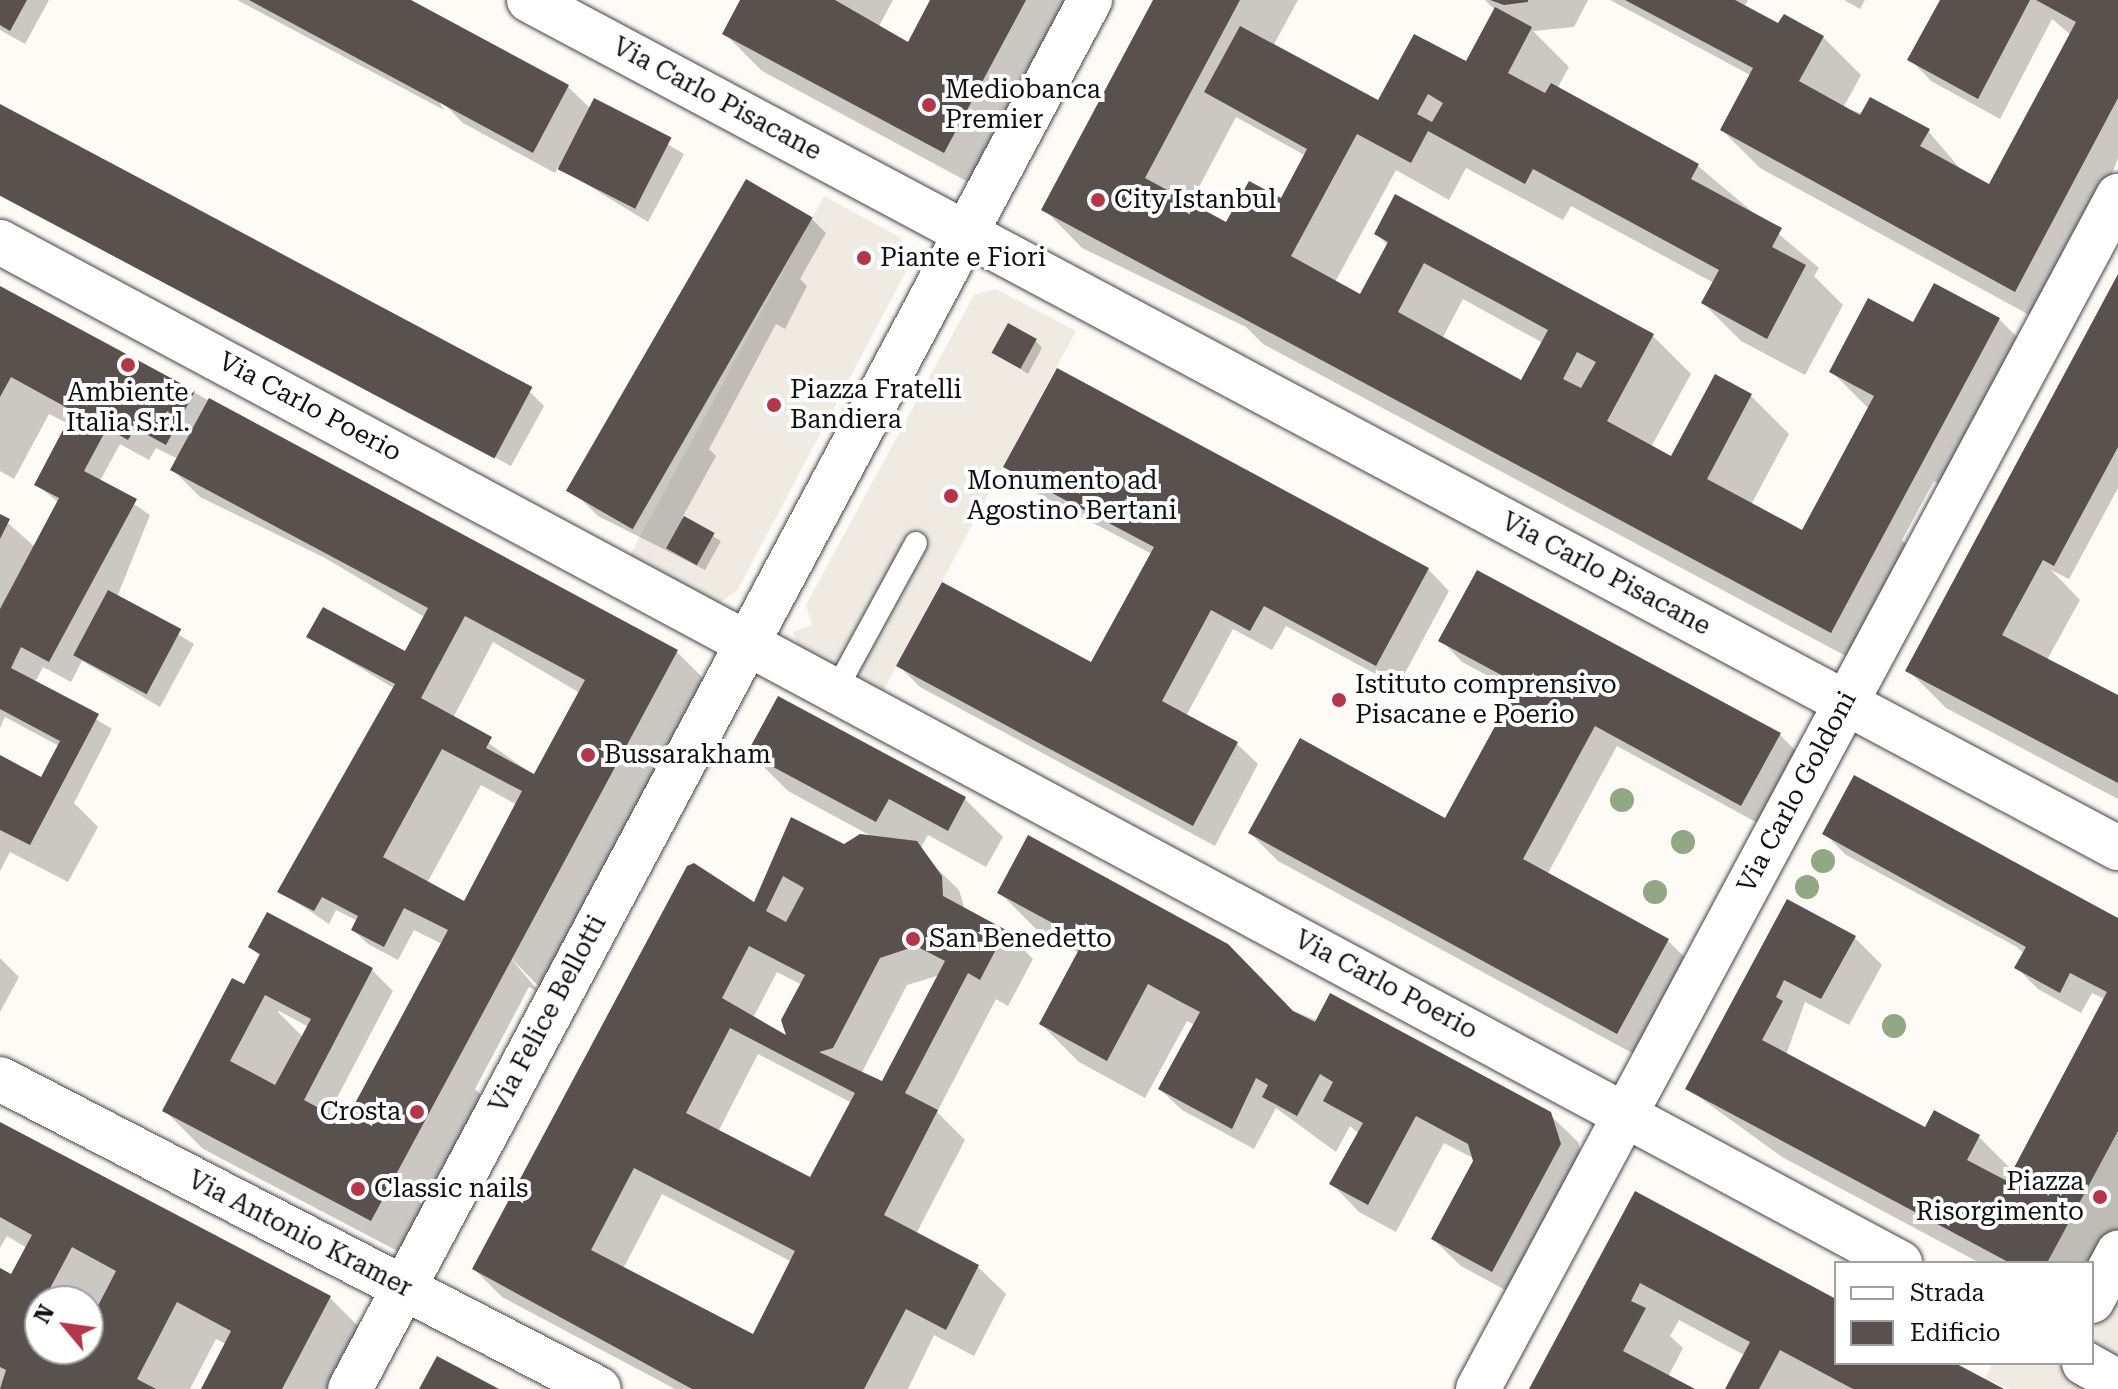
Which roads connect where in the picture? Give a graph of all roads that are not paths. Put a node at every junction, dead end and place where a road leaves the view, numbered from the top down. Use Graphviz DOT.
graph roads {
  1 [pos="529,0"];
  2 [pos="1090,0"];
  3 [pos="2118,196"];
  4 [pos="966,231"];
  5 [pos="0,242"];
  6 [pos="916,543"];
  7 [pos="747,640"];
  8 [pos="855,698"];
  9 [pos="1845,703"];
  10 [pos="2118,848"];
  11 [pos="0,1079"];
  12 [pos="1625,1114"];
  13 [pos="2118,1253"];
  14 [pos="1896,1261"];
  15 [pos="404,1287"];
  16 [pos="2094,1297"];
  17 [pos="2088,1365"];
  18 [pos="2118,1382"];
  19 [pos="350,1389"];
  20 [pos="599,1389"];
  21 [pos="1478,1389"];
  1 -- 4 [label="street, Via Carlo Pisacane"];
  2 -- 4 [label="street"];
  3 -- 9 [label="street, Via Carlo Goldoni"];
  4 -- 7 [label="street"];
  4 -- 9 [label="street, Via Carlo Pisacane"];
  5 -- 7 [label="street, Via Carlo Poerio"];
  6 -- 8 [label="lane"];
  7 -- 8 [label="street"];
  7 -- 15 [label="street, Via Felice Bellotti"];
  8 -- 12 [label="street, Via Carlo Poerio"];
  9 -- 10 [label="street, Via Carlo Pisacane"];
  9 -- 12 [label="street, Via Carlo Goldoni"];
  11 -- 15 [label="street, Via Antonio Kramer"];
  12 -- 14 [label="street, Via Carlo Poerio"];
  12 -- 21 [label="street, Via Carlo Goldoni"];
  13 -- 16 [label="street"];
  15 -- 19 [label="street, Via Felice Bellotti"];
  15 -- 20 [label="street, Via Antonio Kramer"];
  17 -- 18 [label="street"];
}
